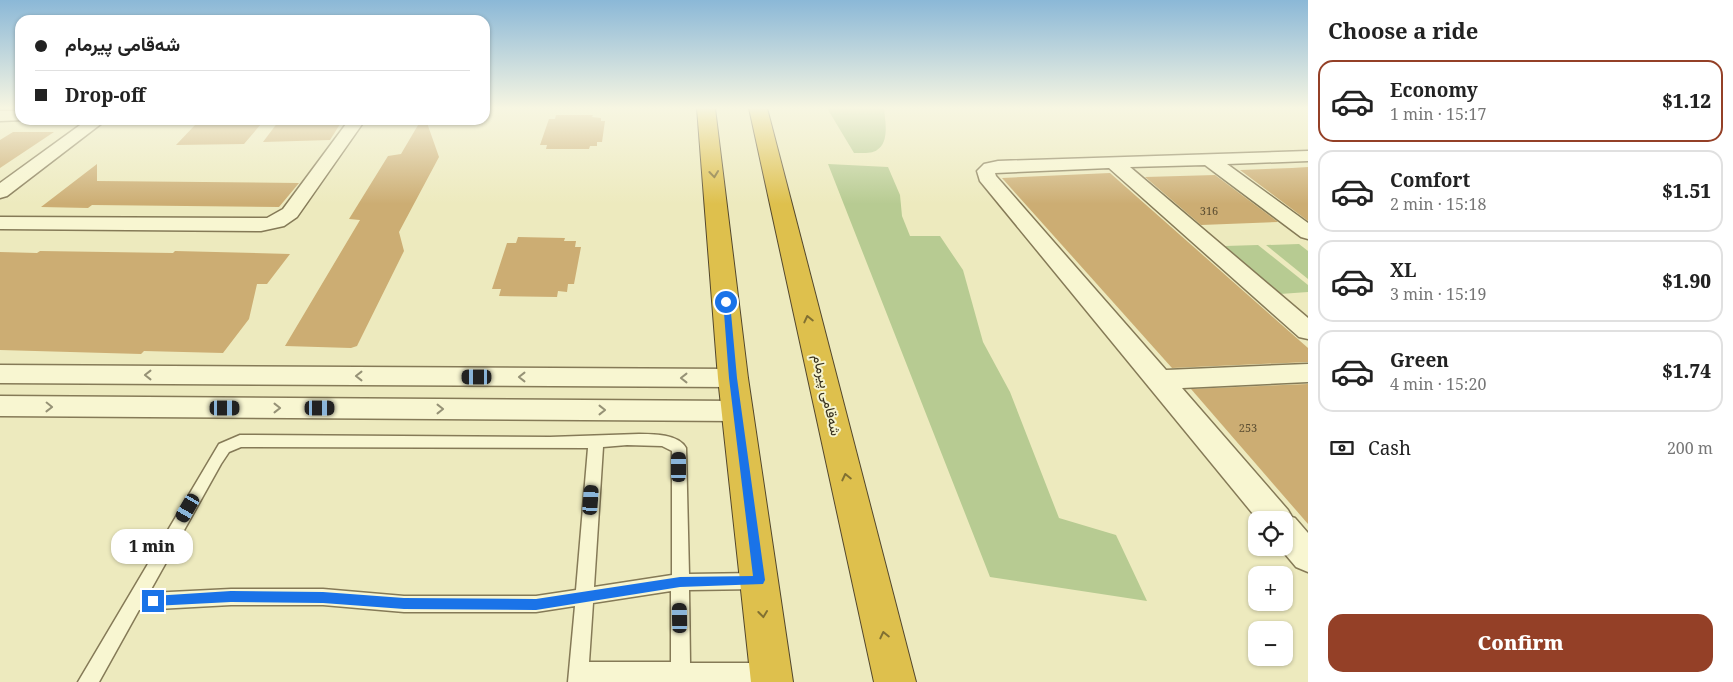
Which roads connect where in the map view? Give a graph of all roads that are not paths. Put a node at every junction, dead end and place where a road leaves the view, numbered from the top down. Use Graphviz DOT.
graph roads {
  1 [pos="71,140"];
  2 [pos="343,140"];
  3 [pos="710,140"];
  4 [pos="766,140"];
  5 [pos="1308,156"];
  6 [pos="1209,159"];
  7 [pos="1113,162"];
  8 [pos="0,192"];
  9 [pos="0,223"];
  10 [pos="1308,233"];
  11 [pos="1308,331"];
  12 [pos="1308,373"];
  13 [pos="0,374"];
  14 [pos="189,376"];
  15 [pos="260,376"];
  16 [pos="733,378"];
  17 [pos="1159,380"];
  18 [pos="0,406"];
  19 [pos="166,408"];
  20 [pos="240,408"];
  21 [pos="738,411"];
  22 [pos="596,442"];
  23 [pos="1269,511"];
  24 [pos="1293,539"];
  25 [pos="1308,557"];
  26 [pos="759,580"];
  27 [pos="680,582"];
  28 [pos="584,597"];
  29 [pos="134,602"];
  30 [pos="578,676"];
  31 [pos="681,677"];
  32 [pos="771,677"];
  33 [pos="88,682"];
  34 [pos="895,682"];
  1 -- 8 [label="street"];
  2 -- 9 [label="street"];
  3 -- 16 [label="highway, one-way"];
  34 -- 4 [label="highway, شەقامی پیرمام, one-way"];
  5 -- 6 [label="street"];
  6 -- 7 [label="street"];
  6 -- 10 [label="street"];
  7 -- 11 [label="street"];
  7 -- 17 [label="street"];
  12 -- 17 [label="street"];
  14 -- 13 [label="street, one-way"];
  14 -- 15 [label="street"];
  14 -- 19 [label="street"];
  16 -- 15 [label="street, one-way"];
  15 -- 20 [label="street"];
  16 -- 21 [label="highway"];
  17 -- 23 [label="street"];
  18 -- 19 [label="street, one-way"];
  19 -- 20 [label="street"];
  20 -- 21 [label="street, one-way"];
  21 -- 26 [label="highway"];
  22 -- 27 [label="lane"];
  22 -- 28 [label="lane"];
  22 -- 29 [label="lane"];
  24 -- 25 [label="street"];
  26 -- 27 [label="lane"];
  26 -- 32 [label="highway, one-way"];
  27 -- 28 [label="lane"];
  27 -- 31 [label="lane"];
  28 -- 29 [label="lane"];
  28 -- 30 [label="lane"];
  29 -- 33 [label="lane"];
  30 -- 31 [label="lane"];
  31 -- 32 [label="lane"];
}
